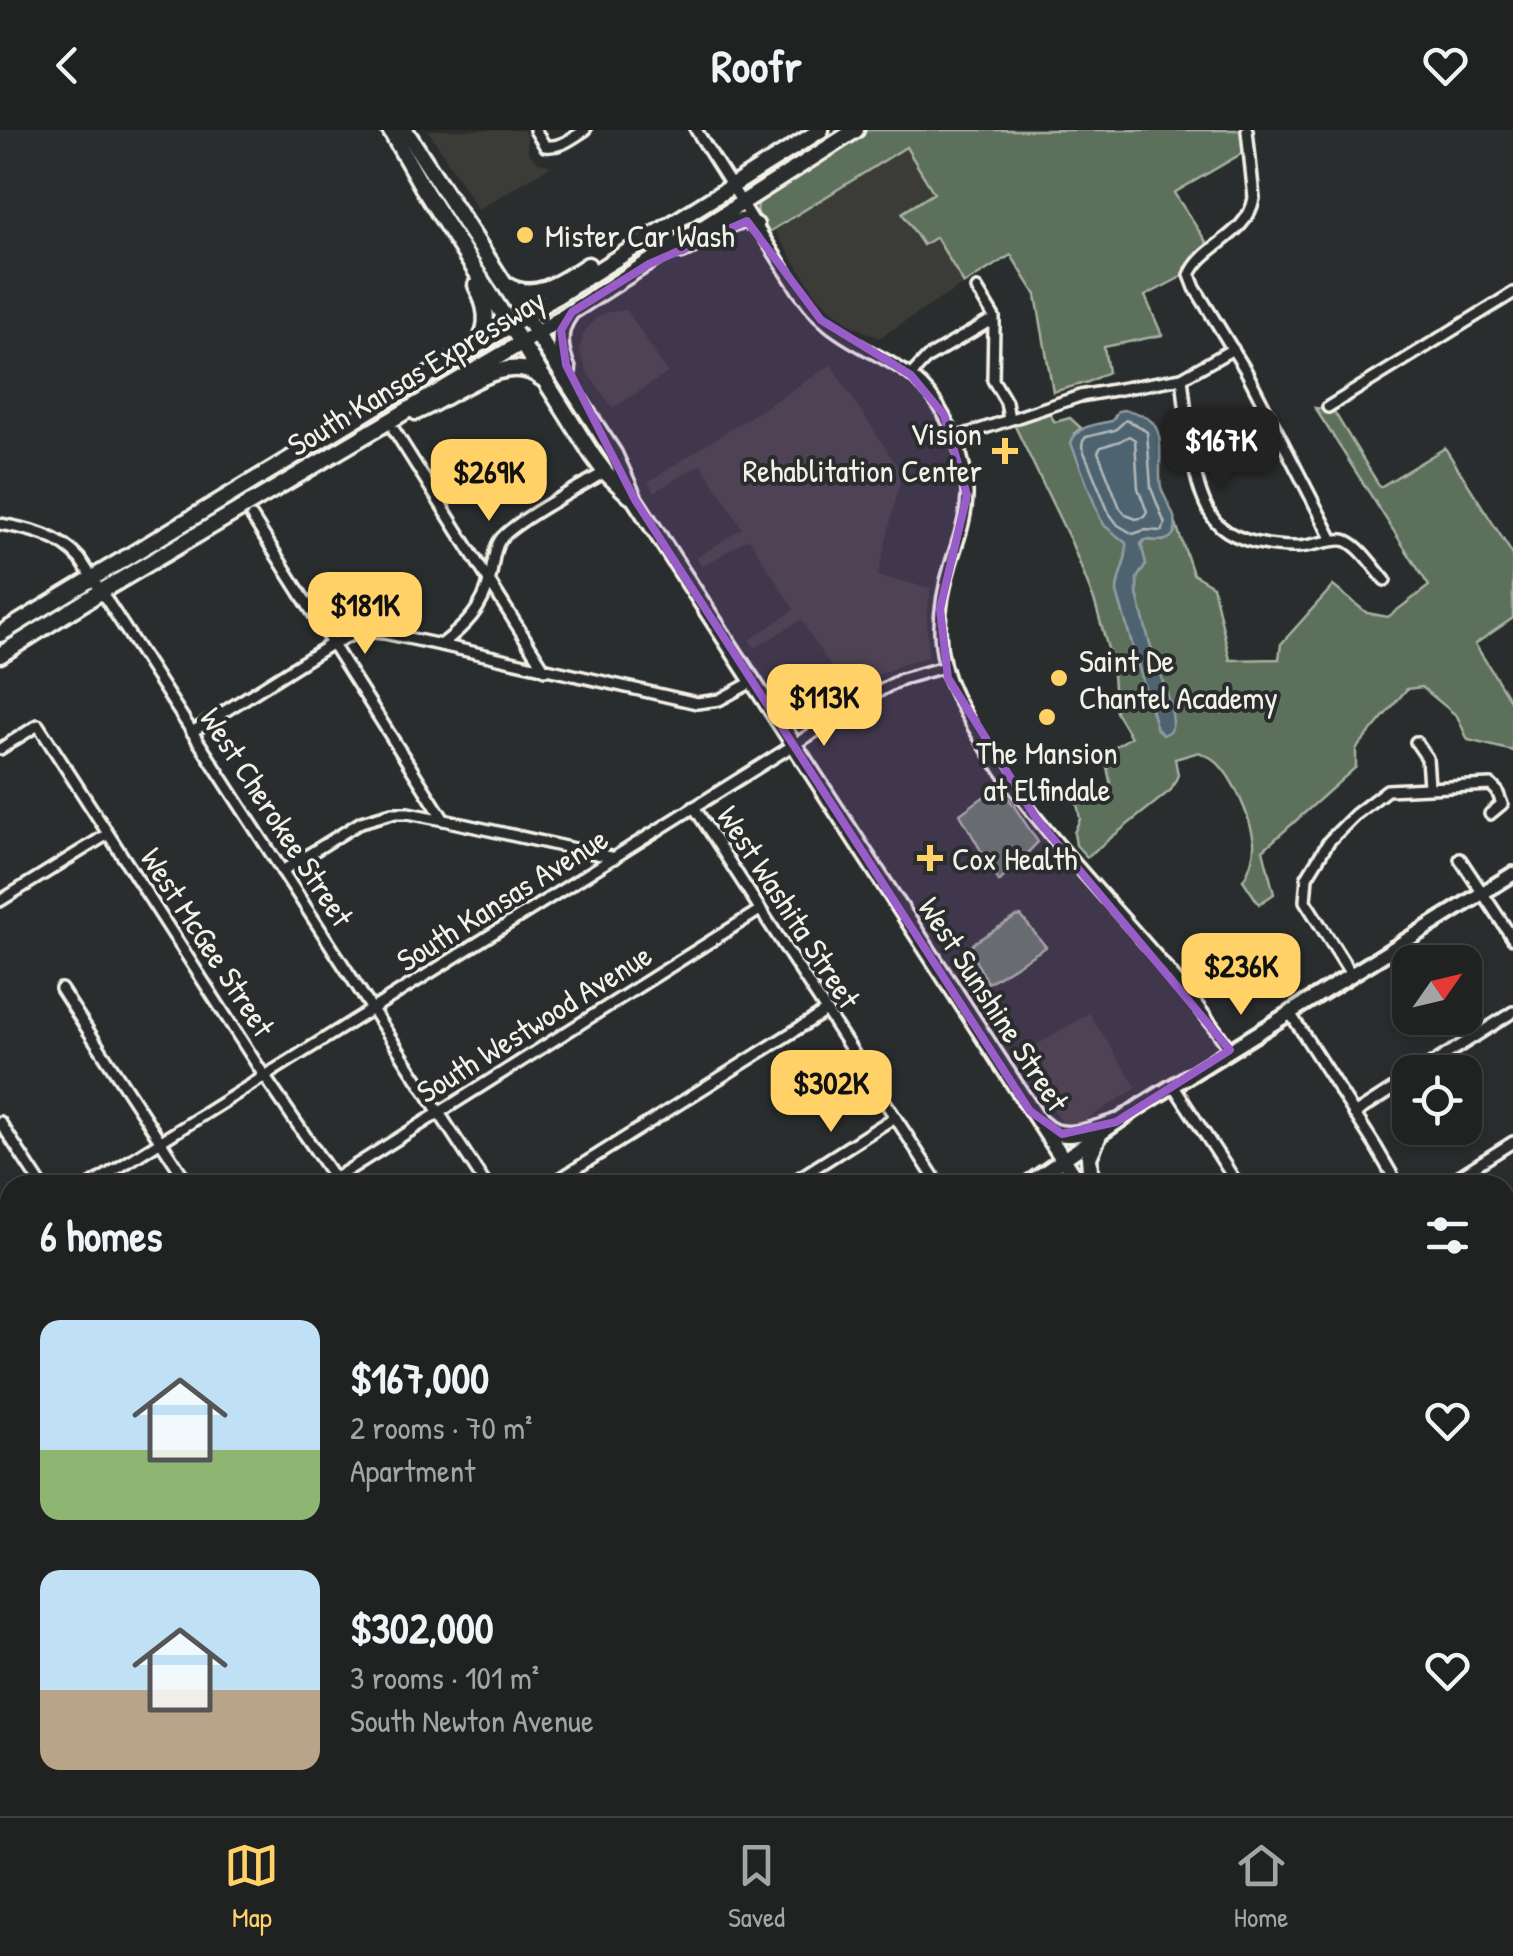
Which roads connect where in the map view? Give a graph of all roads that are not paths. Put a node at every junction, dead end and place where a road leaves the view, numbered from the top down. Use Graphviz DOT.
graph roads {
  1 [pos="390,130"];
  2 [pos="405,130"];
  3 [pos="535,130"];
  4 [pos="585,130"];
  5 [pos="696,130"];
  6 [pos="821,130"];
  7 [pos="856,130"];
  8 [pos="1247,130"];
  9 [pos="732,186"];
  10 [pos="423,188"];
  11 [pos="742,203"];
  12 [pos="699,206"];
  13 [pos="756,225"];
  14 [pos="649,264"];
  15 [pos="507,286"];
  16 [pos="977,288"];
  17 [pos="1513,293"];
  18 [pos="572,312"];
  19 [pos="526,315"];
  20 [pos="510,325"];
  21 [pos="994,326"];
  22 [pos="538,333"];
  23 [pos="522,342"];
  24 [pos="476,346"];
  25 [pos="1233,349"];
  26 [pos="911,375"];
  27 [pos="1182,378"];
  28 [pos="546,383"];
  29 [pos="1328,407"];
  30 [pos="1009,420"];
  31 [pos="388,426"];
  32 [pos="955,438"];
  33 [pos="614,454"];
  34 [pos="604,472"];
  35 [pos="635,500"];
  36 [pos="252,516"];
  37 [pos="0,524"];
  38 [pos="1332,540"];
  39 [pos="92,576"];
  40 [pos="1385,580"];
  41 [pos="490,581"];
  42 [pos="102,591"];
  43 [pos="314,613"];
  44 [pos="360,631"];
  45 [pos="0,634"];
  46 [pos="334,644"];
  47 [pos="441,645"];
  48 [pos="0,655"];
  49 [pos="944,667"];
  50 [pos="545,670"];
  51 [pos="752,682"];
  52 [pos="192,732"];
  53 [pos="1416,742"];
  54 [pos="794,746"];
  55 [pos="0,749"];
  56 [pos="1430,786"];
  57 [pos="694,808"];
  58 [pos="1490,814"];
  59 [pos="444,820"];
  60 [pos="108,834"];
  61 [pos="615,858"];
  62 [pos="1460,860"];
  63 [pos="282,872"];
  64 [pos="1513,874"];
  65 [pos="1483,893"];
  66 [pos="0,901"];
  67 [pos="760,910"];
  68 [pos="1513,939"];
  69 [pos="1352,974"];
  70 [pos="61,989"];
  71 [pos="372,1010"];
  72 [pos="826,1011"];
  73 [pos="1513,1012"];
  74 [pos="1290,1013"];
  75 [pos="1230,1050"];
  76 [pos="1445,1055"];
  77 [pos="265,1078"];
  78 [pos="1173,1085"];
  79 [pos="1392,1090"];
  80 [pos="1030,1111"];
  81 [pos="439,1113"];
  82 [pos="1354,1114"];
  83 [pos="895,1117"];
  84 [pos="0,1122"];
  85 [pos="1116,1122"];
  86 [pos="1100,1133"];
  87 [pos="160,1142"];
  88 [pos="1513,1142"];
  89 [pos="1063,1159"];
  90 [pos="34,1175"];
  91 [pos="107,1175"];
  92 [pos="182,1175"];
  93 [pos="332,1175"];
  94 [pos="347,1175"];
  95 [pos="479,1175"];
  96 [pos="566,1175"];
  97 [pos="804,1175"];
  98 [pos="933,1175"];
  99 [pos="1040,1175"];
  100 [pos="1073,1175"];
  101 [pos="1090,1175"];
  102 [pos="1232,1175"];
  103 [pos="1392,1175"];
  104 [pos="1461,1175"];
  1 -- 10 [label="main road, West Sunshine Street"];
  2 -- 15 [label="main road, West Sunshine Street"];
  3 -- 4 [label="street"];
  5 -- 9 [label="street"];
  6 -- 9 [label="main road, South Kansas Expressway"];
  7 -- 11 [label="main road, South Kansas Expressway"];
  8 -- 25 [label="street"];
  9 -- 11 [label="street"];
  9 -- 12 [label="main road, South Kansas Expressway"];
  10 -- 20 [label="main road, West Sunshine Street"];
  10 -- 24 [label="main road"];
  11 -- 13 [label="street"];
  11 -- 14 [label="main road, South Kansas Expressway"];
  12 -- 15 [label="main road"];
  12 -- 19 [label="main road, South Kansas Expressway"];
  13 -- 14 [label="main road"];
  13 -- 26 [label="street"];
  14 -- 18 [label="main road, South Kansas Expressway"];
  15 -- 19 [label="main road, West Sunshine Street"];
  16 -- 21 [label="street"];
  17 -- 29 [label="street"];
  18 -- 22 [label="main road, South Kansas Expressway"];
  18 -- 33 [label="main road"];
  19 -- 20 [label="main road, South Kansas Expressway"];
  19 -- 22 [label="main road, West Sunshine Street"];
  20 -- 23 [label="main road, West Sunshine Street"];
  20 -- 24 [label="main road, South Kansas Expressway"];
  21 -- 26 [label="street"];
  21 -- 30 [label="street"];
  22 -- 23 [label="main road, South Kansas Expressway"];
  22 -- 33 [label="main road, West Sunshine Street"];
  23 -- 28 [label="main road, West Sunshine Street"];
  23 -- 31 [label="main road, South Kansas Expressway"];
  24 -- 39 [label="main road, South Kansas Expressway"];
  25 -- 27 [label="street"];
  25 -- 38 [label="street"];
  26 -- 32 [label="street"];
  27 -- 30 [label="street"];
  27 -- 38 [label="street"];
  28 -- 31 [label="main road"];
  28 -- 34 [label="main road, West Sunshine Street"];
  30 -- 32 [label="street"];
  31 -- 41 [label="street"];
  31 -- 42 [label="main road, South Kansas Expressway"];
  32 -- 49 [label="street"];
  33 -- 35 [label="main road, West Sunshine Street"];
  34 -- 35 [label="main road, West Sunshine Street"];
  34 -- 41 [label="street"];
  35 -- 51 [label="main road, West Sunshine Street"];
  36 -- 43 [label="street"];
  37 -- 39 [label="street, West Cherokee Street"];
  38 -- 40 [label="street"];
  39 -- 42 [label="street, West Cherokee Street"];
  39 -- 45 [label="main road, South Kansas Expressway"];
  41 -- 47 [label="street"];
  41 -- 50 [label="street"];
  42 -- 48 [label="main road, South Kansas Expressway"];
  42 -- 52 [label="street, West Cherokee Street"];
  43 -- 44 [label="street"];
  43 -- 46 [label="street"];
  44 -- 46 [label="street"];
  44 -- 47 [label="street"];
  46 -- 52 [label="street"];
  46 -- 59 [label="street"];
  47 -- 50 [label="street"];
  49 -- 54 [label="street, South Kansas Avenue"];
  49 -- 75 [label="street"];
  50 -- 51 [label="street"];
  51 -- 54 [label="main road, West Sunshine Street"];
  52 -- 63 [label="street, West Cherokee Street"];
  53 -- 56 [label="street"];
  54 -- 57 [label="street, South Kansas Avenue"];
  54 -- 80 [label="main road, West Sunshine Street"];
  55 -- 60 [label="street, West McGee Street"];
  56 -- 58 [label="street"];
  56 -- 69 [label="street"];
  57 -- 61 [label="street, South Kansas Avenue"];
  57 -- 67 [label="street, West Washita Street"];
  59 -- 61 [label="street"];
  59 -- 63 [label="street"];
  60 -- 66 [label="street"];
  60 -- 77 [label="street, West McGee Street"];
  61 -- 71 [label="street, South Kansas Avenue"];
  62 -- 65 [label="street"];
  63 -- 71 [label="street, West Cherokee Street"];
  64 -- 65 [label="street"];
  65 -- 68 [label="street"];
  65 -- 69 [label="street"];
  67 -- 72 [label="street, West Washita Street"];
  67 -- 81 [label="street, South Westwood Avenue"];
  69 -- 74 [label="street"];
  70 -- 87 [label="street"];
  71 -- 77 [label="street, South Kansas Avenue"];
  71 -- 81 [label="street, West Cherokee Street"];
  72 -- 83 [label="street, West Washita Street"];
  72 -- 96 [label="street"];
  73 -- 76 [label="street"];
  74 -- 75 [label="street"];
  74 -- 82 [label="street"];
  75 -- 78 [label="street"];
  77 -- 87 [label="street, South Kansas Avenue"];
  77 -- 93 [label="street, West McGee Street"];
  78 -- 85 [label="street"];
  78 -- 102 [label="street"];
  79 -- 82 [label="street"];
  80 -- 85 [label="main road"];
  80 -- 89 [label="main road, West Sunshine Street"];
  81 -- 94 [label="street, South Westwood Avenue"];
  81 -- 95 [label="street, West Cherokee Street"];
  82 -- 103 [label="street"];
  83 -- 97 [label="street"];
  83 -- 98 [label="street, West Washita Street"];
  84 -- 90 [label="street"];
  85 -- 86 [label="street"];
  86 -- 89 [label="street"];
  86 -- 101 [label="main road"];
  87 -- 91 [label="street, South Kansas Avenue"];
  87 -- 92 [label="street"];
  88 -- 104 [label="street"];
  89 -- 99 [label="street"];
  89 -- 100 [label="main road, West Sunshine Street"];
}
